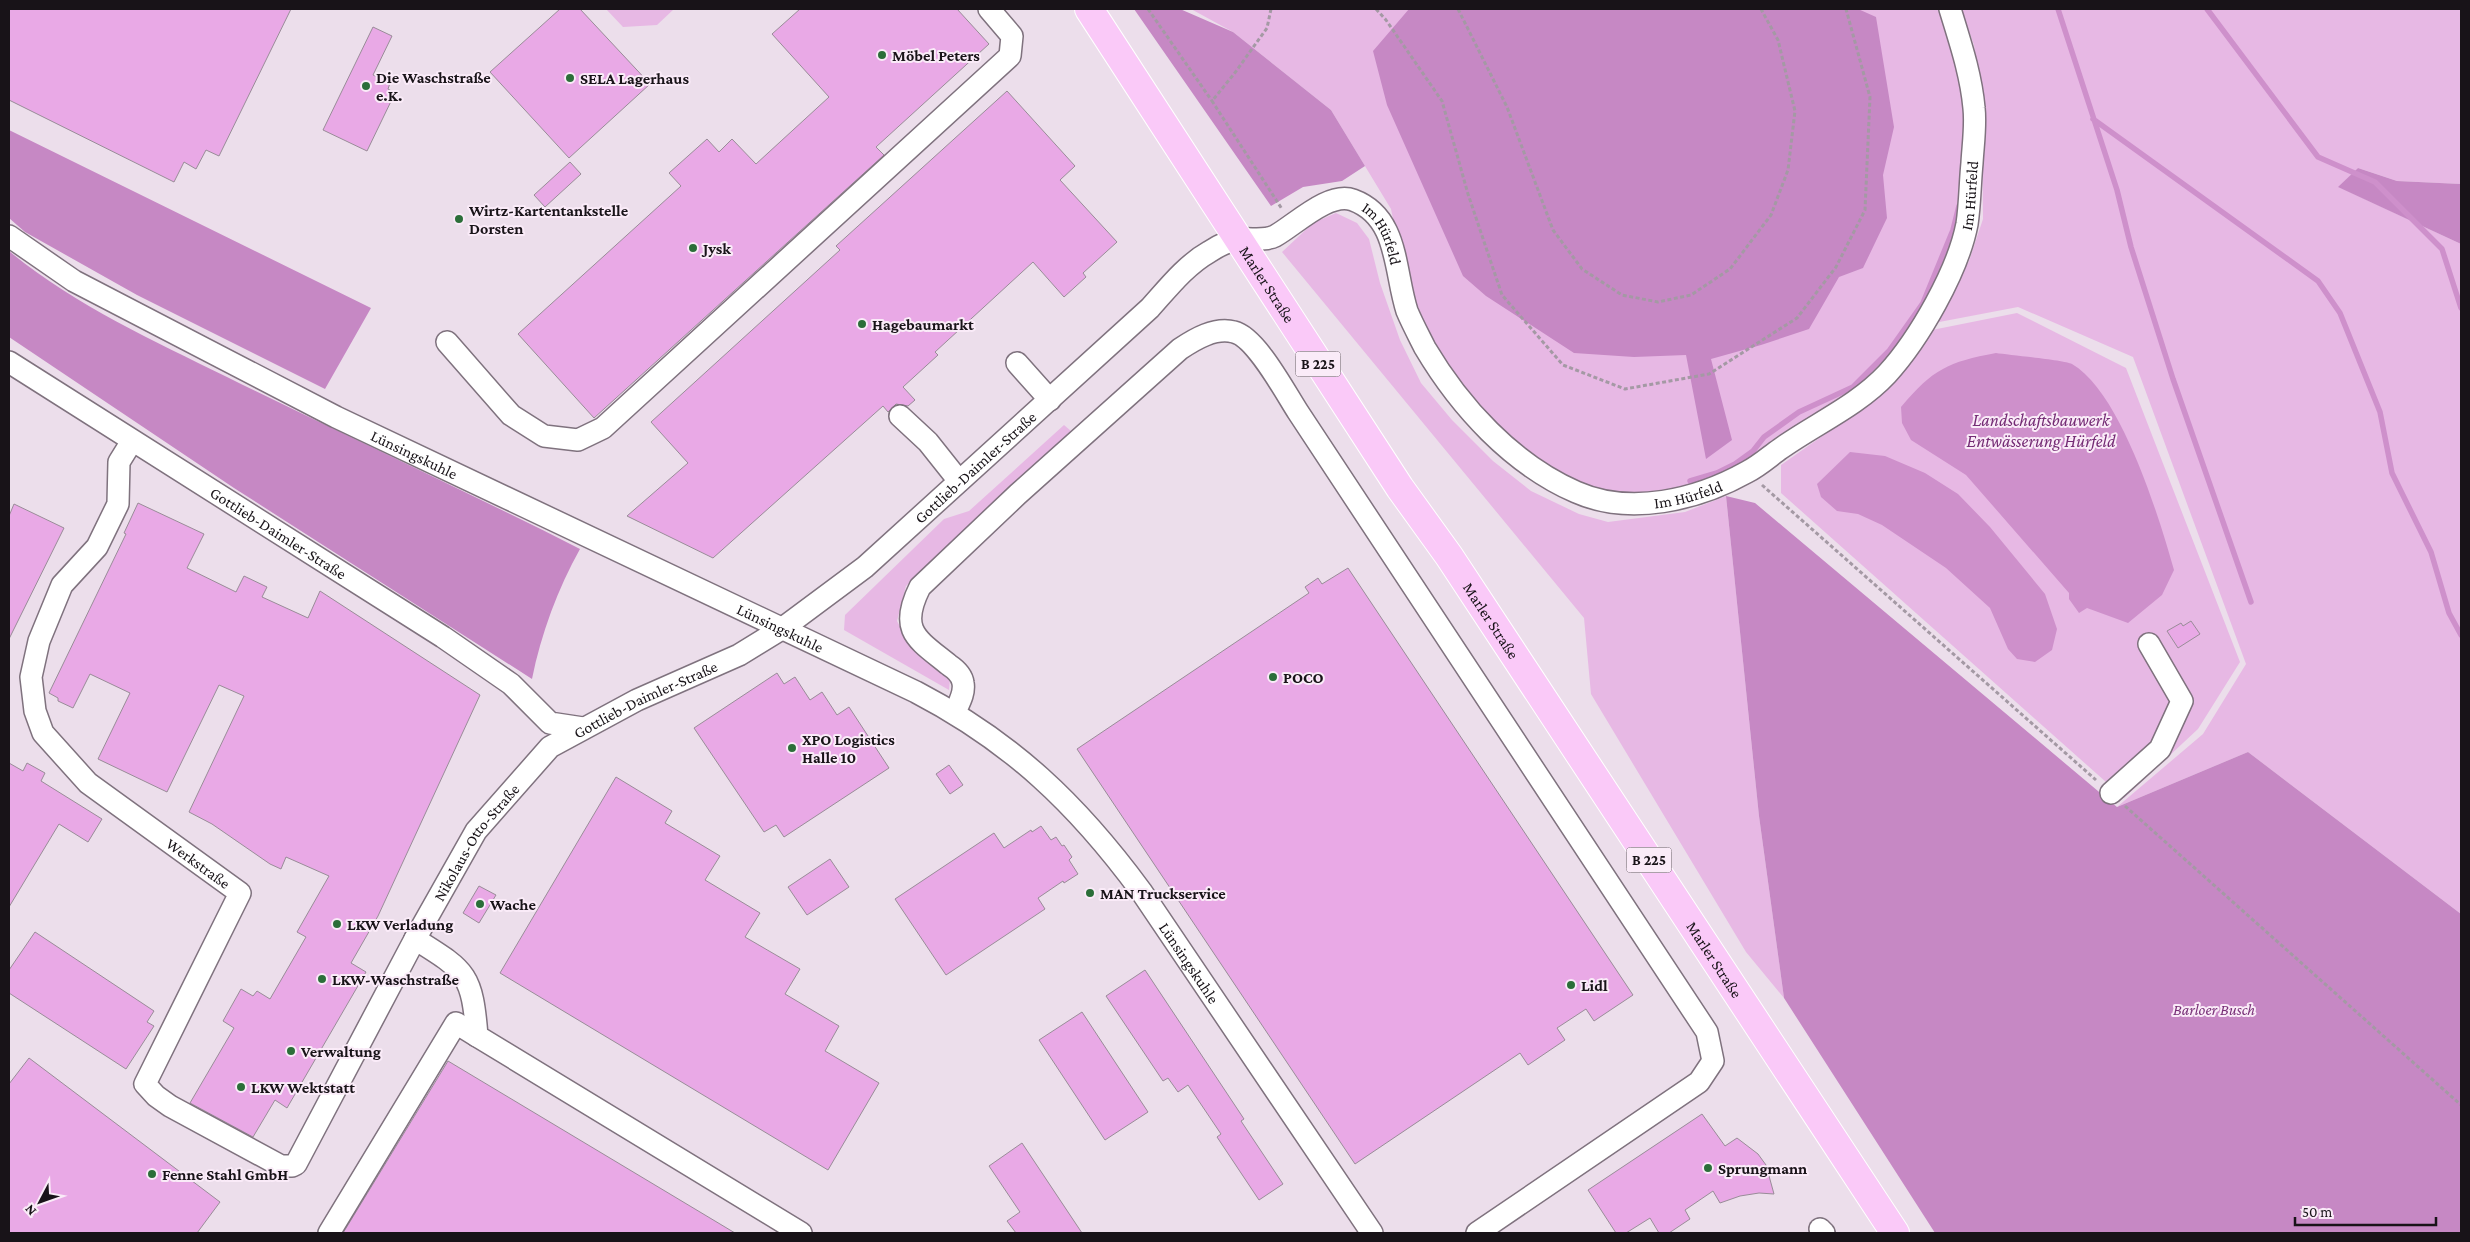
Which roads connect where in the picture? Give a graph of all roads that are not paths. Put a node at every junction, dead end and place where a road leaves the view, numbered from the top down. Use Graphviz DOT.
graph roads {
  1 [pos="989,9"];
  2 [pos="1089,9"];
  3 [pos="1950,9"];
  4 [pos="9,236"];
  5 [pos="1237,239"];
  6 [pos="447,342"];
  7 [pos="9,362"];
  8 [pos="1017,363"];
  9 [pos="1050,400"];
  10 [pos="900,416"];
  11 [pos="132,441"];
  12 [pos="959,481"];
  13 [pos="783,628"];
  14 [pos="2149,644"];
  15 [pos="955,712"];
  16 [pos="583,728"];
  17 [pos="2111,793"];
  18 [pos="414,939"];
  19 [pos="477,1036"];
  20 [pos="296,1164"];
  21 [pos="329,1233"];
  22 [pos="801,1233"];
  23 [pos="1372,1233"];
  24 [pos="1477,1233"];
  25 [pos="1895,1233"];
  1 -- 6 [label="street"];
  2 -- 5 [label="main road, Marler Straße / B 225"];
  3 -- 5 [label="street, Im Hürfeld"];
  4 -- 13 [label="street, Lünsingskuhle"];
  5 -- 9 [label="street, Gottlieb-Daimler-Straße"];
  5 -- 25 [label="main road, Marler Straße / B 225"];
  7 -- 11 [label="street, Gottlieb-Daimler-Straße"];
  8 -- 9 [label="street"];
  9 -- 12 [label="street, Gottlieb-Daimler-Straße"];
  10 -- 12 [label="street"];
  11 -- 16 [label="street, Gottlieb-Daimler-Straße"];
  11 -- 20 [label="street, Werkstraße"];
  12 -- 13 [label="street, Gottlieb-Daimler-Straße"];
  13 -- 15 [label="street, Lünsingskuhle"];
  13 -- 16 [label="street, Gottlieb-Daimler-Straße"];
  14 -- 17 [label="street"];
  15 -- 23 [label="street, Lünsingskuhle"];
  15 -- 24 [label="street"];
  16 -- 18 [label="street, Nikolaus-Otto-Straße"];
  18 -- 19 [label="street"];
  18 -- 20 [label="street, Nikolaus-Otto-Straße"];
  19 -- 21 [label="street"];
  19 -- 22 [label="street"];
}
